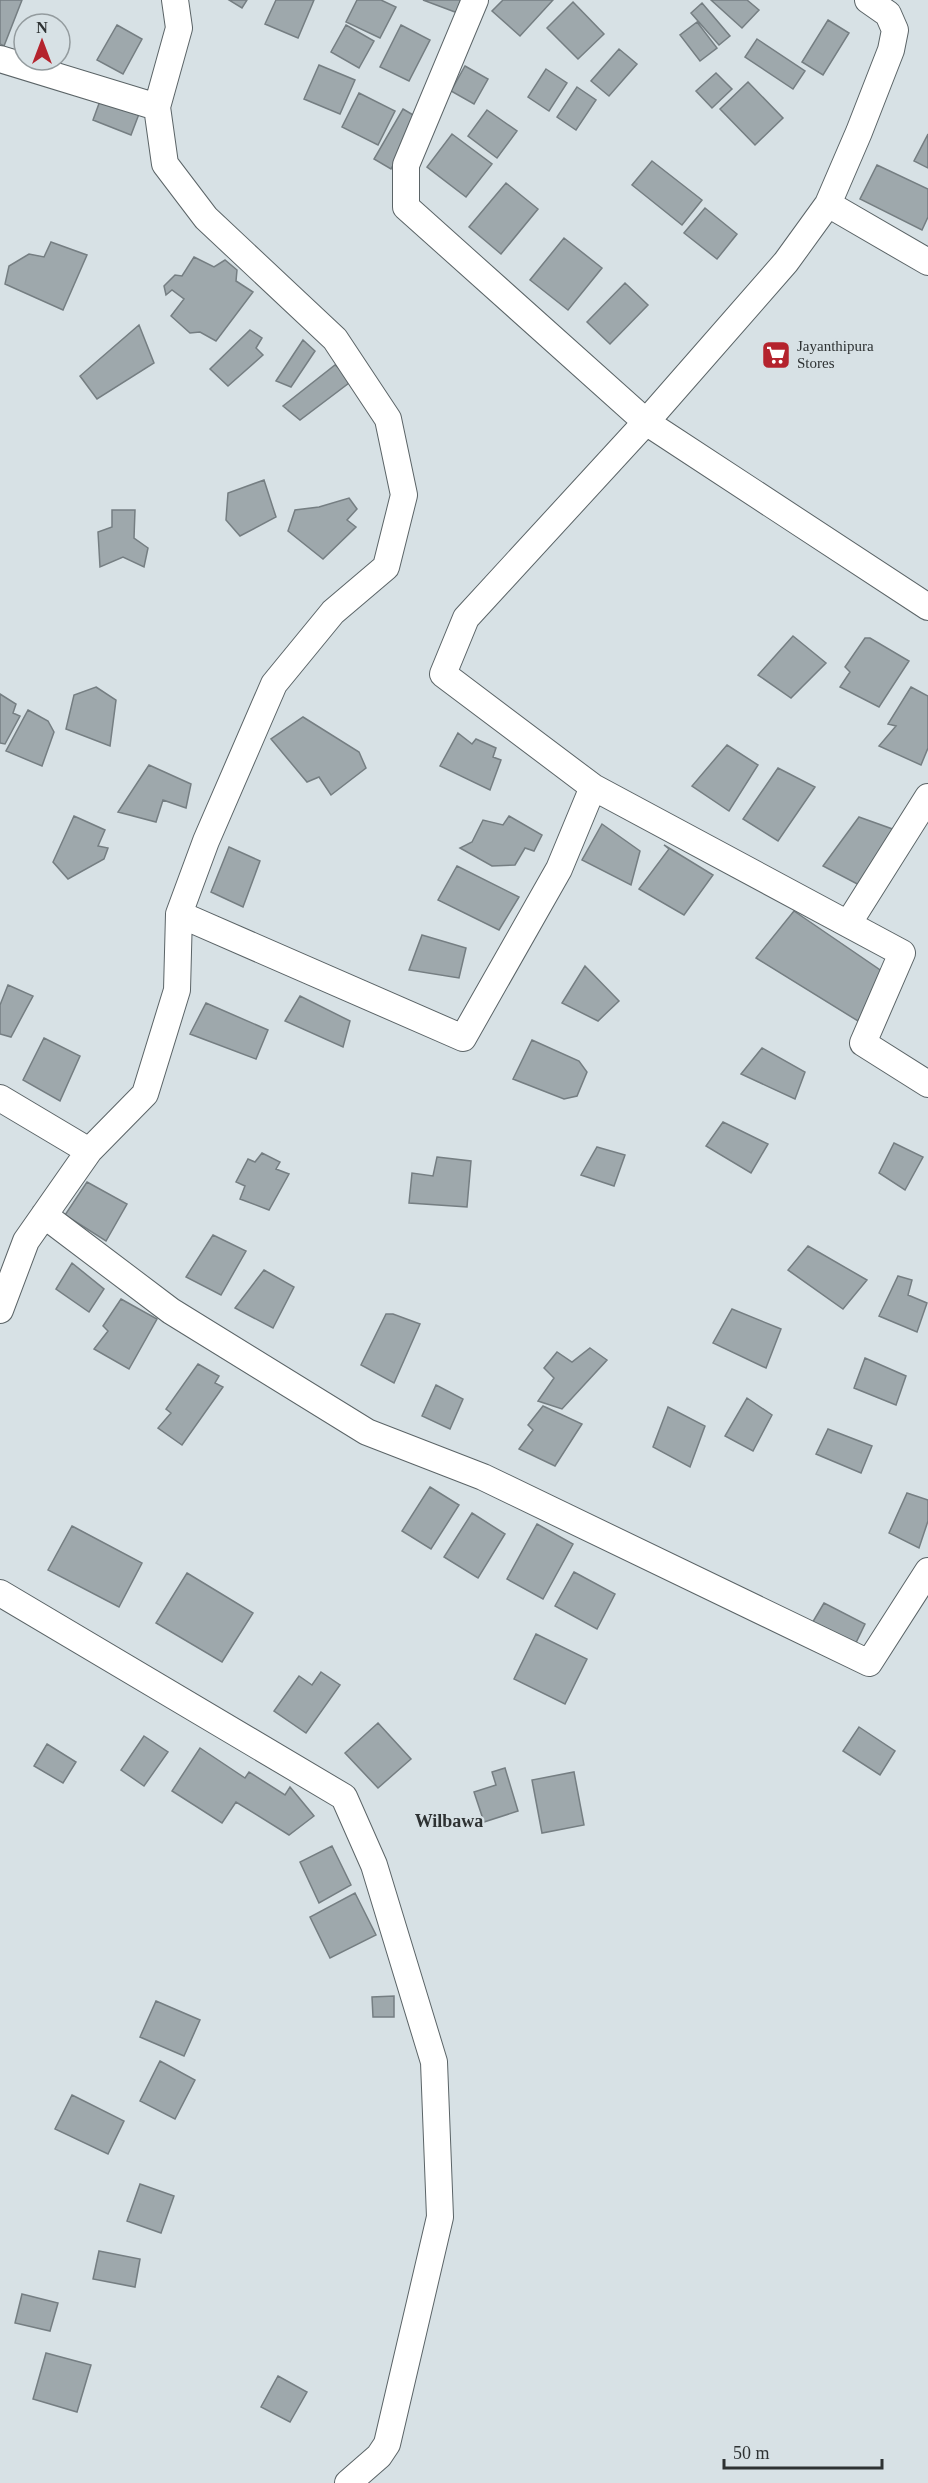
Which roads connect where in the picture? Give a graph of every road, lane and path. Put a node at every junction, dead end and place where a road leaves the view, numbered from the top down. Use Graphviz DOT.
graph roads {
  1 [pos="175,0"];
  2 [pos="475,0"];
  3 [pos="868,0"];
  4 [pos="0,59"];
  5 [pos="158,106"];
  6 [pos="828,204"];
  7 [pos="928,262"];
  8 [pos="646,422"];
  9 [pos="928,607"];
  10 [pos="593,787"];
  11 [pos="925,808"];
  12 [pos="179,914"];
  13 [pos="848,924"];
  14 [pos="928,1083"];
  15 [pos="0,1098"];
  16 [pos="89,1151"];
  17 [pos="44,1215"];
  18 [pos="0,1310"];
  19 [pos="928,1571"];
  20 [pos="0,1593"];
  21 [pos="348,2483"];
  1 -- 5 [label="street"];
  2 -- 8 [label="street"];
  3 -- 6 [label="street"];
  4 -- 5 [label="street"];
  5 -- 12 [label="street"];
  6 -- 7 [label="street"];
  6 -- 8 [label="street"];
  8 -- 9 [label="street"];
  8 -- 10 [label="street"];
  10 -- 12 [label="street"];
  10 -- 13 [label="street"];
  11 -- 13 [label="street"];
  12 -- 16 [label="street"];
  13 -- 14 [label="street"];
  15 -- 16 [label="street"];
  16 -- 17 [label="street"];
  17 -- 18 [label="street"];
  17 -- 19 [label="street"];
  20 -- 21 [label="street"];
}
